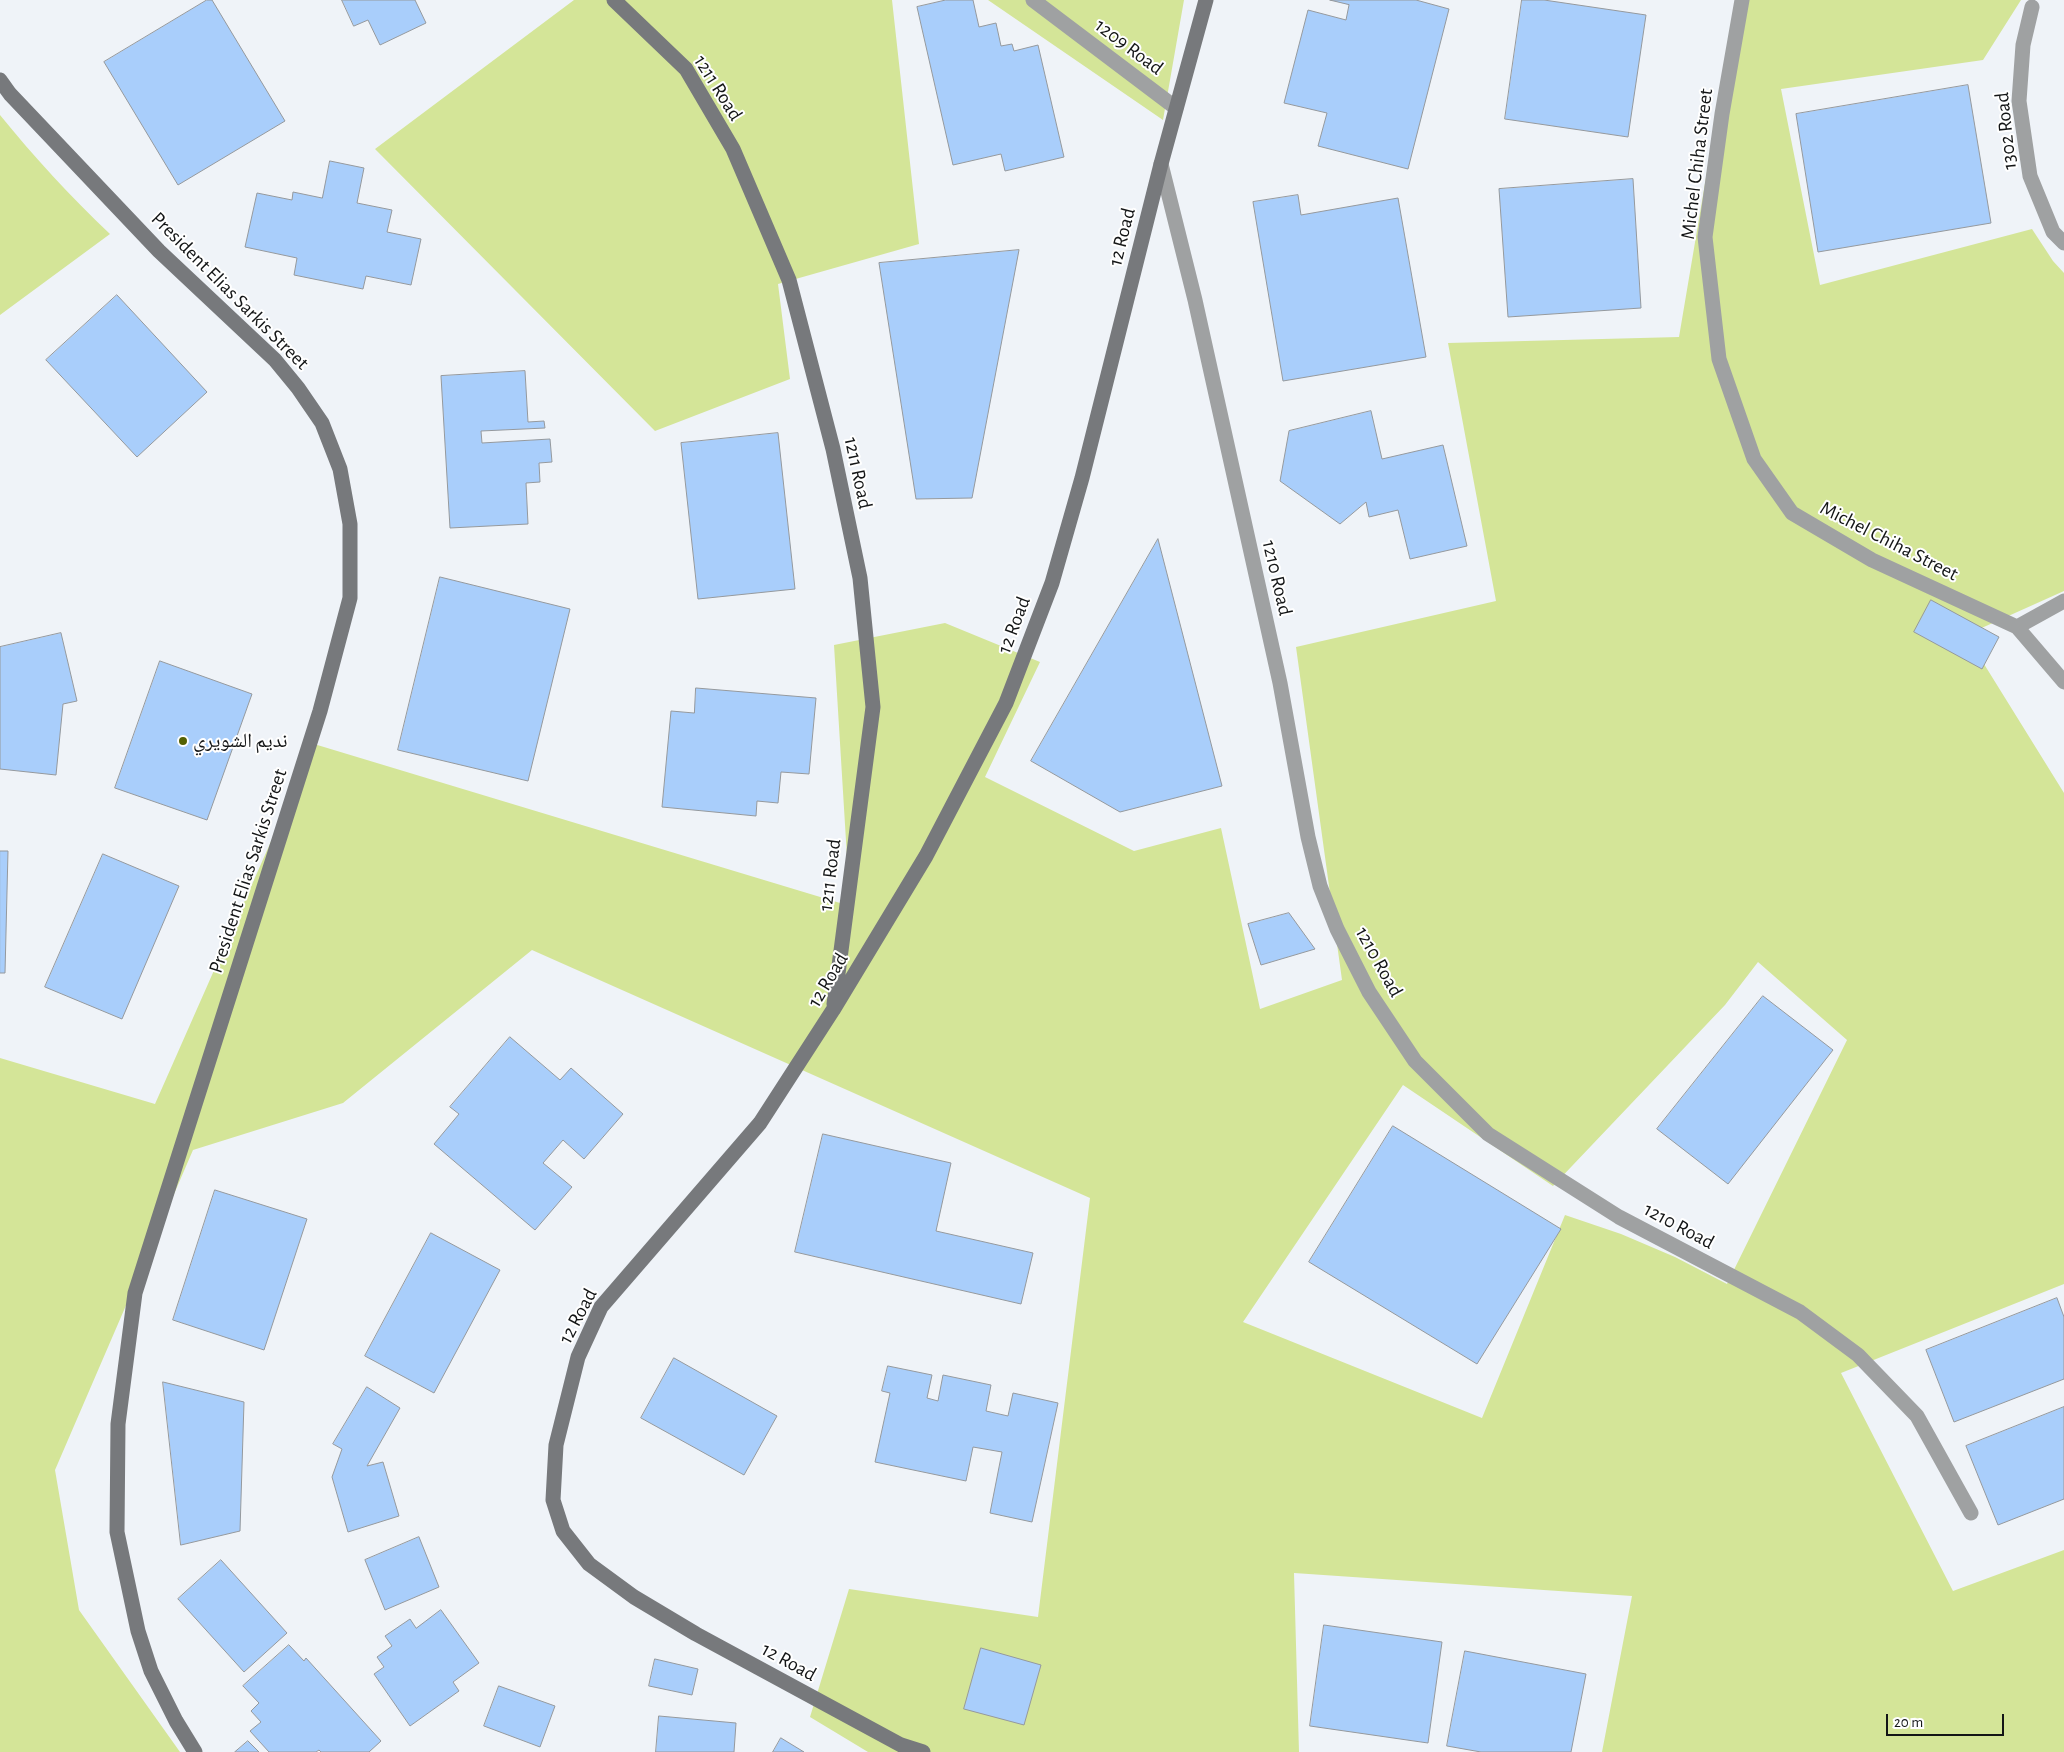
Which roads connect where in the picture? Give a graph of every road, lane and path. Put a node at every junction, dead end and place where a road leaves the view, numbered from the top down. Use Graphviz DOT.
graph roads {
  1 [pos="614,0"];
  2 [pos="1033,0"];
  3 [pos="1206,0"];
  4 [pos="1742,0"];
  5 [pos="2032,7"];
  6 [pos="0,80"];
  7 [pos="1176,108"];
  8 [pos="1161,164"];
  9 [pos="2064,243"];
  10 [pos="2064,601"];
  11 [pos="2017,626"];
  12 [pos="2064,682"];
  13 [pos="833,1010"];
  14 [pos="1971,1513"];
  15 [pos="195,1752"];
  16 [pos="923,1752"];
  1 -- 13 [label="main road, 1211 Road"];
  2 -- 7 [label="street, 1209 Road"];
  3 -- 7 [label="main road, 12 Road"];
  4 -- 11 [label="street, Michel Chiha Street"];
  5 -- 9 [label="street, 1302 Road"];
  6 -- 15 [label="main road, President Elias Sarkis Street"];
  7 -- 8 [label="main road, 12 Road"];
  8 -- 13 [label="main road, 12 Road"];
  8 -- 14 [label="street, 1210 Road"];
  10 -- 11 [label="street"];
  11 -- 12 [label="street"];
  13 -- 16 [label="main road, 12 Road"];
}
